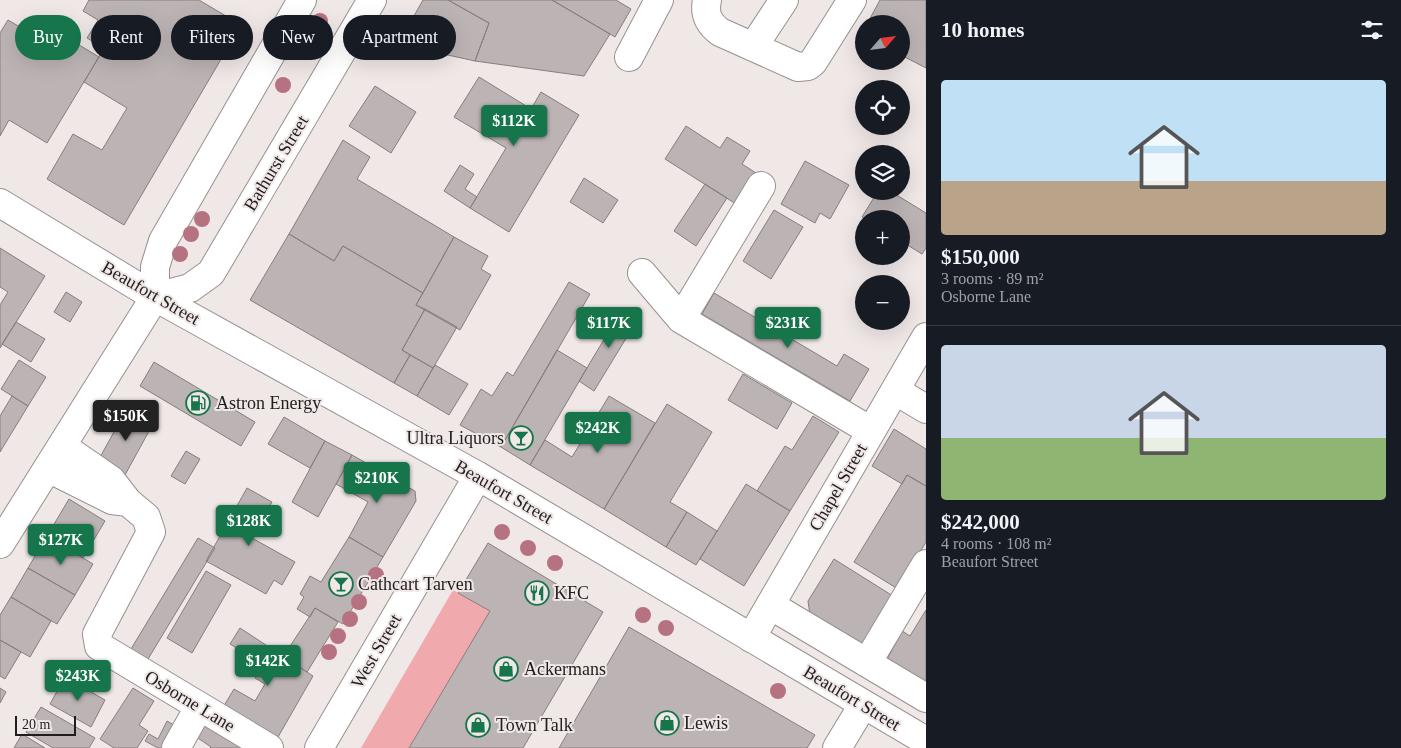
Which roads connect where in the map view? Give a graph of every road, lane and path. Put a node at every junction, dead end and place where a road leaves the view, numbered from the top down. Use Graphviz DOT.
graph roads {
  1 [pos="302,0"];
  2 [pos="372,0"];
  3 [pos="660,0"];
  4 [pos="707,0"];
  5 [pos="784,0"];
  6 [pos="852,0"];
  7 [pos="753,47"];
  8 [pos="628,57"];
  9 [pos="760,186"];
  10 [pos="0,204"];
  11 [pos="642,273"];
  12 [pos="155,298"];
  13 [pos="681,319"];
  14 [pos="926,337"];
  15 [pos="896,391"];
  16 [pos="926,409"];
  17 [pos="871,431"];
  18 [pos="55,457"];
  19 [pos="478,476"];
  20 [pos="0,544"];
  21 [pos="926,564"];
  22 [pos="770,606"];
  23 [pos="751,638"];
  24 [pos="867,663"];
  25 [pos="926,698"];
  26 [pos="863,705"];
  27 [pos="199,707"];
  28 [pos="918,742"];
  29 [pos="176,748"];
  30 [pos="269,748"];
  31 [pos="319,748"];
  32 [pos="837,748"];
  1 -- 12 [label="street"];
  2 -- 12 [label="street, Bathurst Street"];
  3 -- 8 [label="street"];
  4 -- 7 [label="street"];
  5 -- 7 [label="street"];
  6 -- 7 [label="street"];
  9 -- 13 [label="street"];
  10 -- 12 [label="street, Beaufort Street"];
  11 -- 13 [label="street"];
  12 -- 18 [label="street"];
  12 -- 19 [label="street, Beaufort Street"];
  13 -- 17 [label="street"];
  14 -- 15 [label="street, Chapel Street"];
  15 -- 16 [label="street"];
  15 -- 17 [label="street, Chapel Street"];
  17 -- 22 [label="street, Chapel Street"];
  18 -- 20 [label="street"];
  18 -- 27 [label="street, Osborne Lane"];
  19 -- 23 [label="street, Beaufort Street"];
  19 -- 31 [label="street, West Street"];
  21 -- 24 [label="street"];
  22 -- 23 [label="street, Chapel Street"];
  22 -- 24 [label="street"];
  23 -- 26 [label="street, Beaufort Street"];
  24 -- 25 [label="street"];
  26 -- 28 [label="street, Beaufort Street"];
  26 -- 32 [label="street"];
  27 -- 29 [label="street"];
  27 -- 30 [label="street, Osborne Lane"];
}
